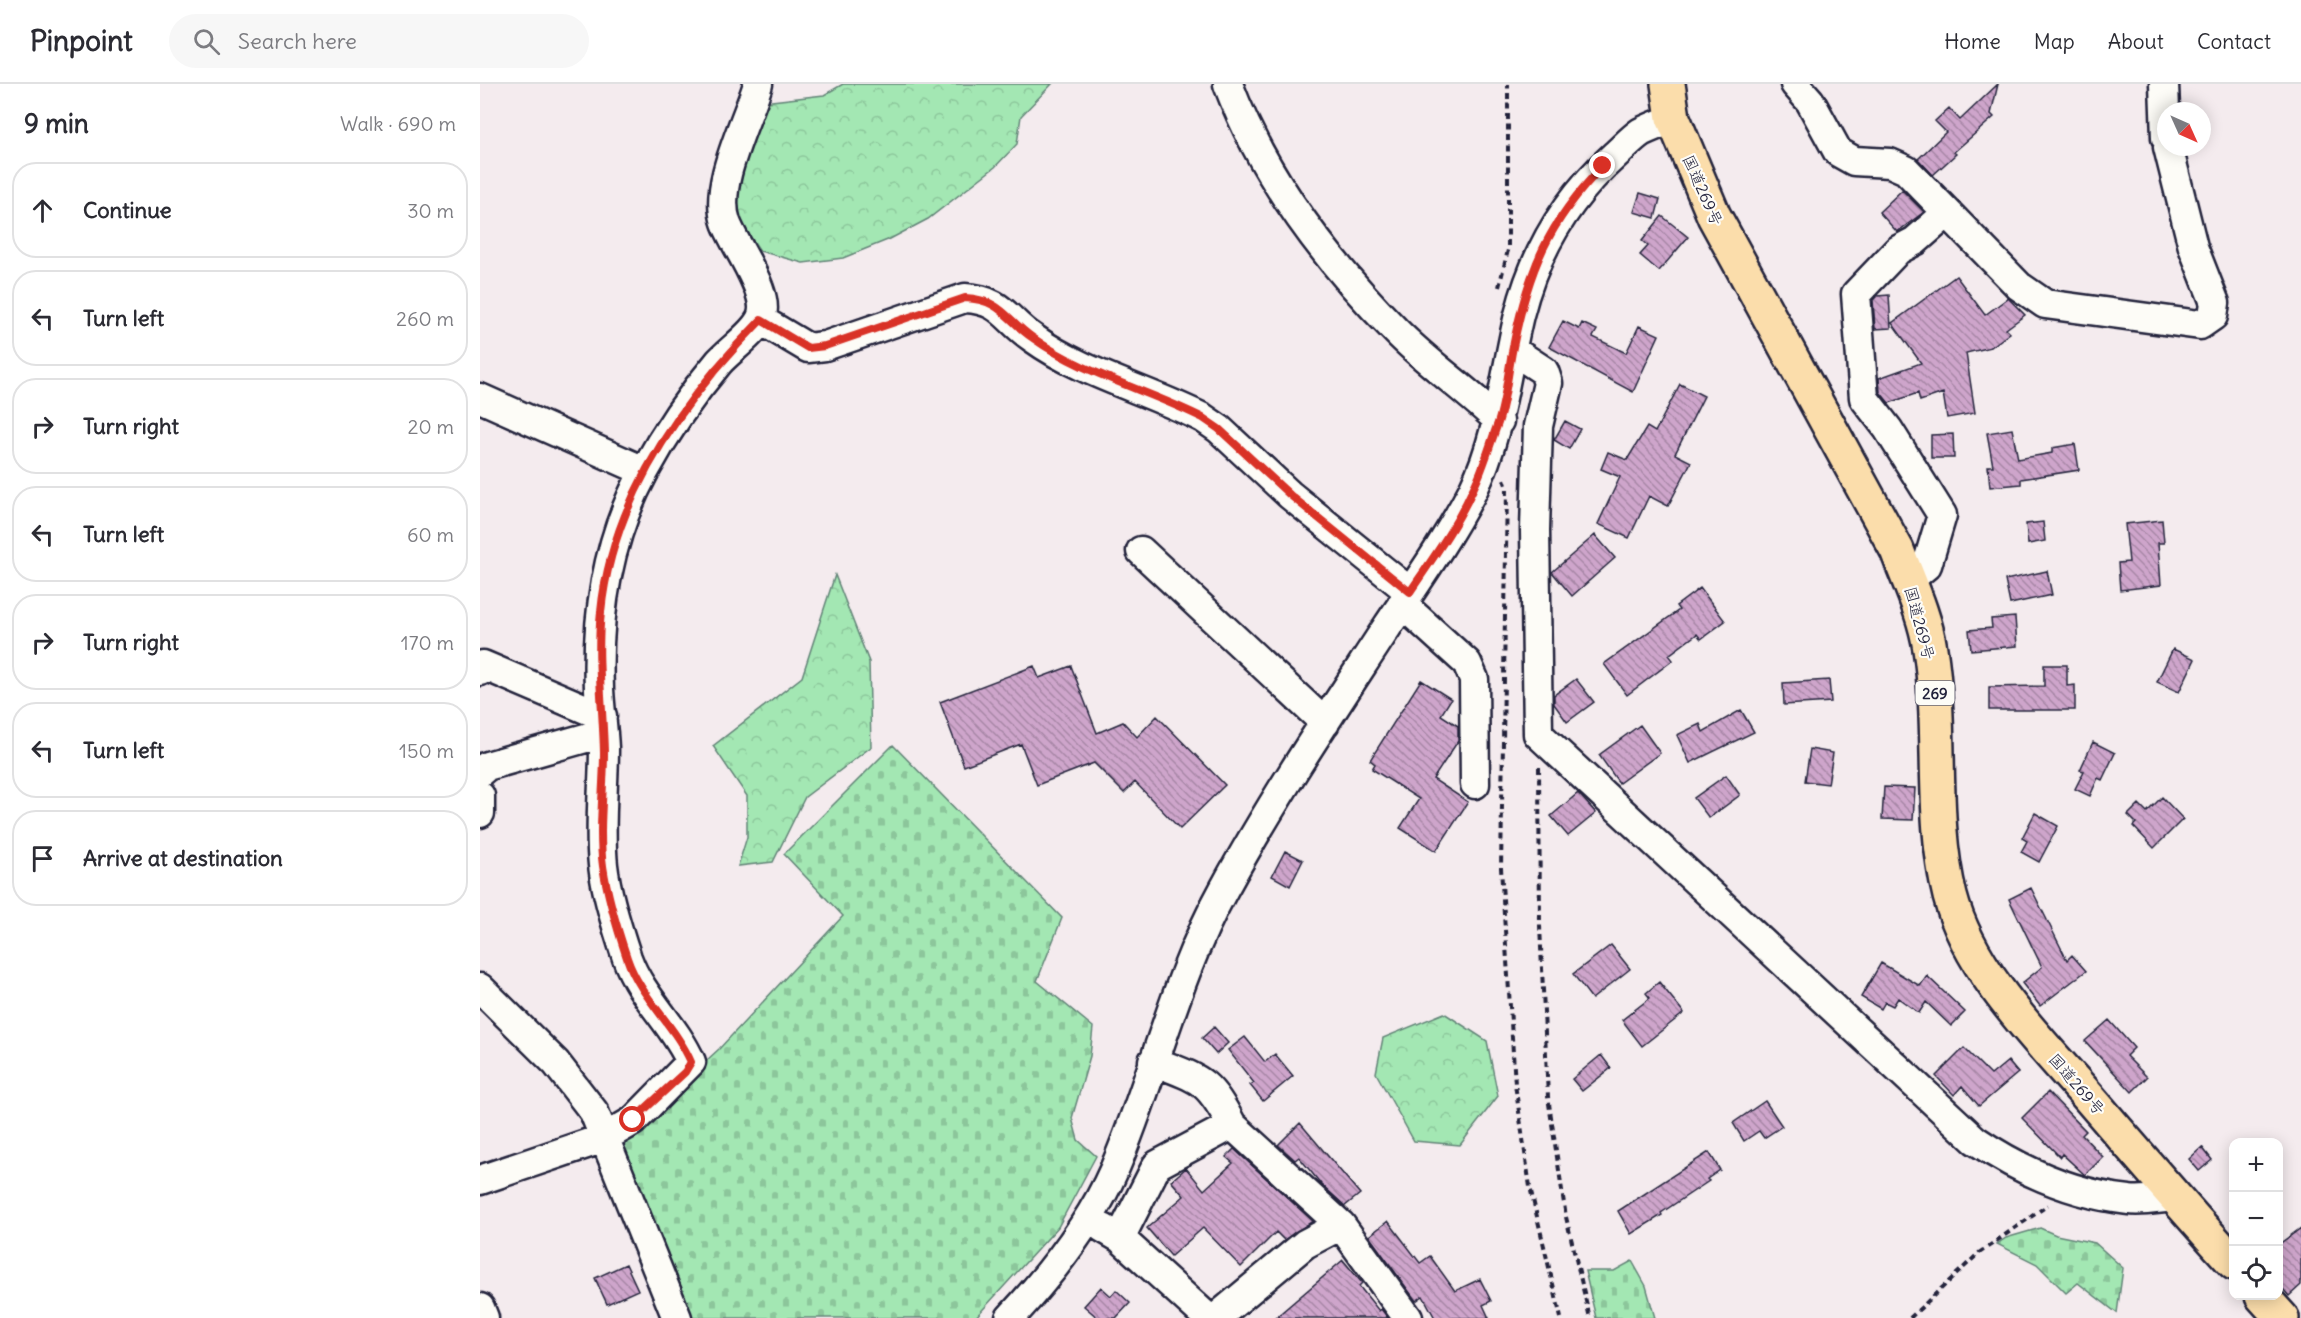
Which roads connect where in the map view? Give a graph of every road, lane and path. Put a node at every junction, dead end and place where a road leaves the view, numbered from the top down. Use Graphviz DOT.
graph roads {
  1 [pos="758,84"];
  2 [pos="1228,84"];
  3 [pos="1509,84"];
  4 [pos="1668,84"];
  5 [pos="1795,84"];
  6 [pos="2164,84"];
  7 [pos="2165,102"];
  8 [pos="1673,118"];
  9 [pos="2170,156"];
  10 [pos="1947,213"];
  11 [pos="1508,250"];
  12 [pos="761,320"];
  13 [pos="1512,350"];
  14 [pos="480,398"];
  15 [pos="1499,420"];
  16 [pos="644,471"];
  17 [pos="1508,488"];
  18 [pos="1142,551"];
  19 [pos="1909,580"];
  20 [pos="1406,598"];
  21 [pos="480,670"];
  22 [pos="1325,723"];
  23 [pos="603,724"];
  24 [pos="1539,734"];
  25 [pos="480,772"];
  26 [pos="1475,784"];
  27 [pos="480,796"];
  28 [pos="480,813"];
  29 [pos="480,988"];
  30 [pos="1153,1061"];
  31 [pos="1232,1125"];
  32 [pos="604,1138"];
  33 [pos="480,1180"];
  34 [pos="2057,1184"];
  35 [pos="2175,1197"];
  36 [pos="1089,1219"];
  37 [pos="1341,1225"];
  38 [pos="1120,1238"];
  39 [pos="2229,1257"];
  40 [pos="2266,1300"];
  41 [pos="480,1308"];
  42 [pos="484,1318"];
  43 [pos="677,1318"];
  44 [pos="1010,1318"];
  45 [pos="1208,1318"];
  46 [pos="1216,1318"];
  47 [pos="1408,1318"];
  48 [pos="1561,1318"];
  49 [pos="1590,1318"];
  50 [pos="1910,1318"];
  51 [pos="2282,1318"];
  1 -- 12 [label="street"];
  2 -- 15 [label="street"];
  3 -- 11 [label="path"];
  4 -- 8 [label="highway, 国道269号 / 269"];
  5 -- 10 [label="street"];
  6 -- 7 [label="street"];
  8 -- 13 [label="street"];
  8 -- 19 [label="highway, 国道269号 / 269"];
  9 -- 10 [label="street"];
  10 -- 19 [label="street"];
  12 -- 16 [label="street"];
  12 -- 20 [label="street"];
  13 -- 15 [label="street"];
  13 -- 24 [label="street"];
  14 -- 16 [label="street"];
  15 -- 20 [label="street"];
  16 -- 23 [label="street"];
  17 -- 48 [label="path"];
  18 -- 22 [label="street"];
  19 -- 35 [label="highway, 国道269号 / 269"];
  20 -- 22 [label="street"];
  20 -- 26 [label="street"];
  21 -- 23 [label="street"];
  22 -- 30 [label="street"];
  23 -- 25 [label="street"];
  23 -- 32 [label="street"];
  24 -- 34 [label="street"];
  24 -- 49 [label="path"];
  27 -- 28 [label="street"];
  29 -- 32 [label="street"];
  30 -- 31 [label="street"];
  30 -- 36 [label="street"];
  31 -- 37 [label="street"];
  31 -- 38 [label="street"];
  32 -- 33 [label="street"];
  32 -- 43 [label="street"];
  34 -- 35 [label="street"];
  34 -- 50 [label="path"];
  35 -- 39 [label="highway, 国道269号 / 269"];
  36 -- 38 [label="street"];
  36 -- 44 [label="street"];
  37 -- 46 [label="street"];
  37 -- 47 [label="street"];
  38 -- 45 [label="street"];
  40 -- 51 [label="highway"];
  41 -- 42 [label="street"];
}
